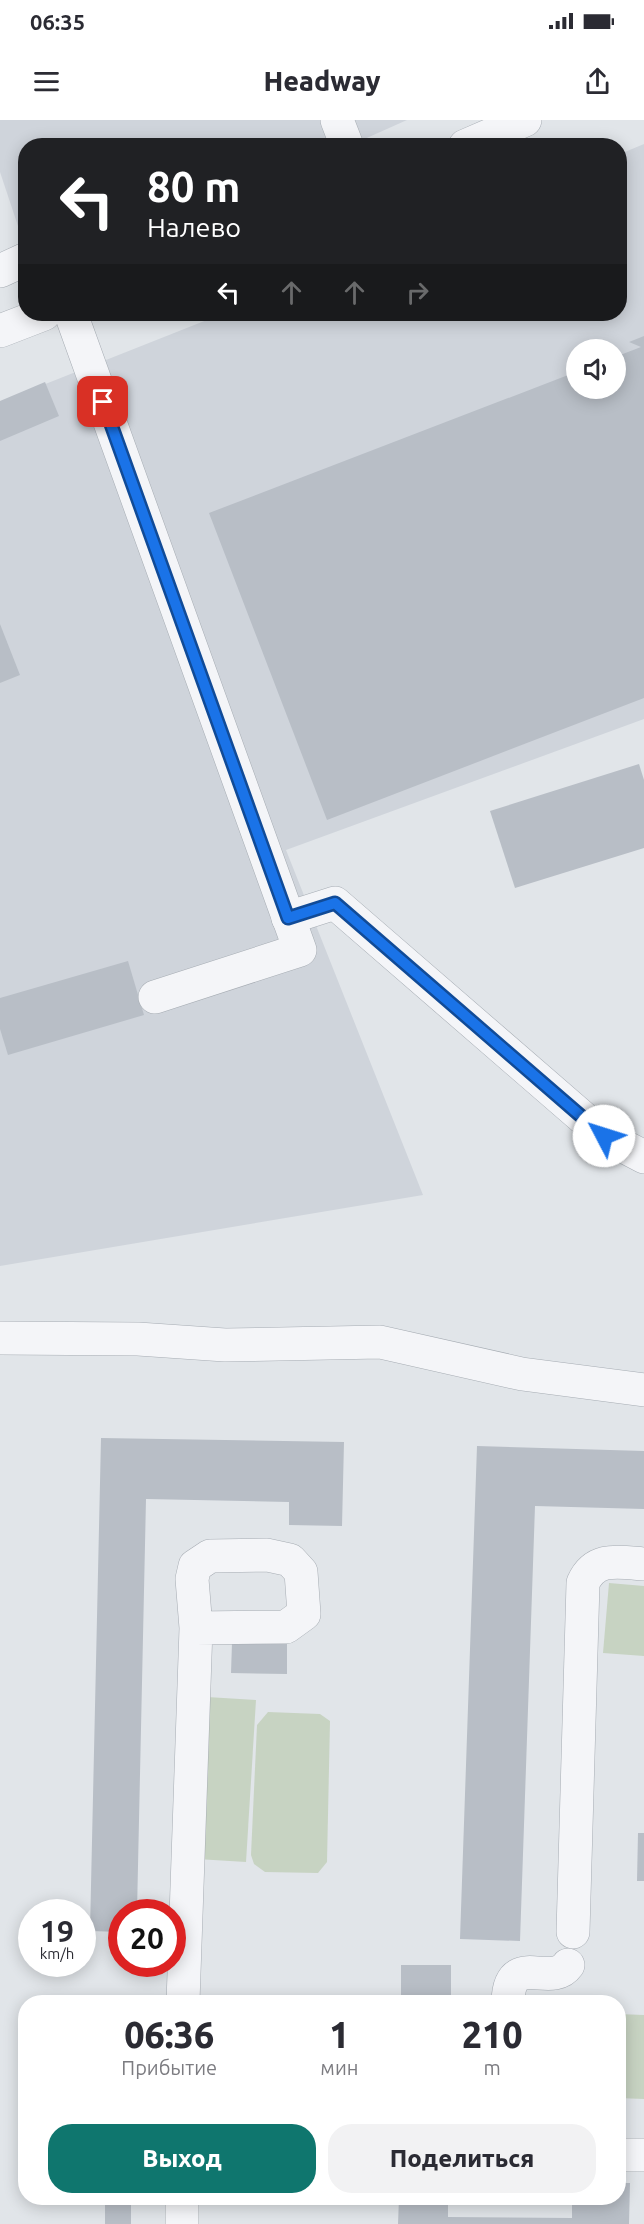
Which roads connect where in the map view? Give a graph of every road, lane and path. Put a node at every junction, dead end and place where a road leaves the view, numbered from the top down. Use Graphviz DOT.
graph roads {
  1 [pos="337,120"];
  2 [pos="525,120"];
  3 [pos="344,138"];
  4 [pos="483,138"];
  5 [pos="18,263"];
  6 [pos="0,271"];
  7 [pos="21,321"];
  8 [pos="74,321"];
  9 [pos="2,327"];
  10 [pos="288,918"];
  11 [pos="155,997"];
  12 [pos="644,1157"];
  13 [pos="0,1338"];
  14 [pos="644,1390"];
  15 [pos="644,1564"];
  16 [pos="196,1628"];
  17 [pos="573,1932"];
  18 [pos="568,1965"];
  19 [pos="183,1995"];
  20 [pos="508,1995"];
  21 [pos="626,2155"];
  22 [pos="644,2155"];
  23 [pos="182,2205"];
  24 [pos="182,2224"];
  1 -- 3 [label="street"];
  2 -- 4 [label="street"];
  5 -- 6 [label="street"];
  7 -- 9 [label="street"];
  8 -- 10 [label="street"];
  10 -- 11 [label="street"];
  10 -- 12 [label="street"];
  13 -- 14 [label="street"];
  15 -- 17 [label="street"];
  16 -- 19 [label="street"];
  18 -- 20 [label="street"];
  21 -- 22 [label="street"];
  23 -- 24 [label="street"];
}
